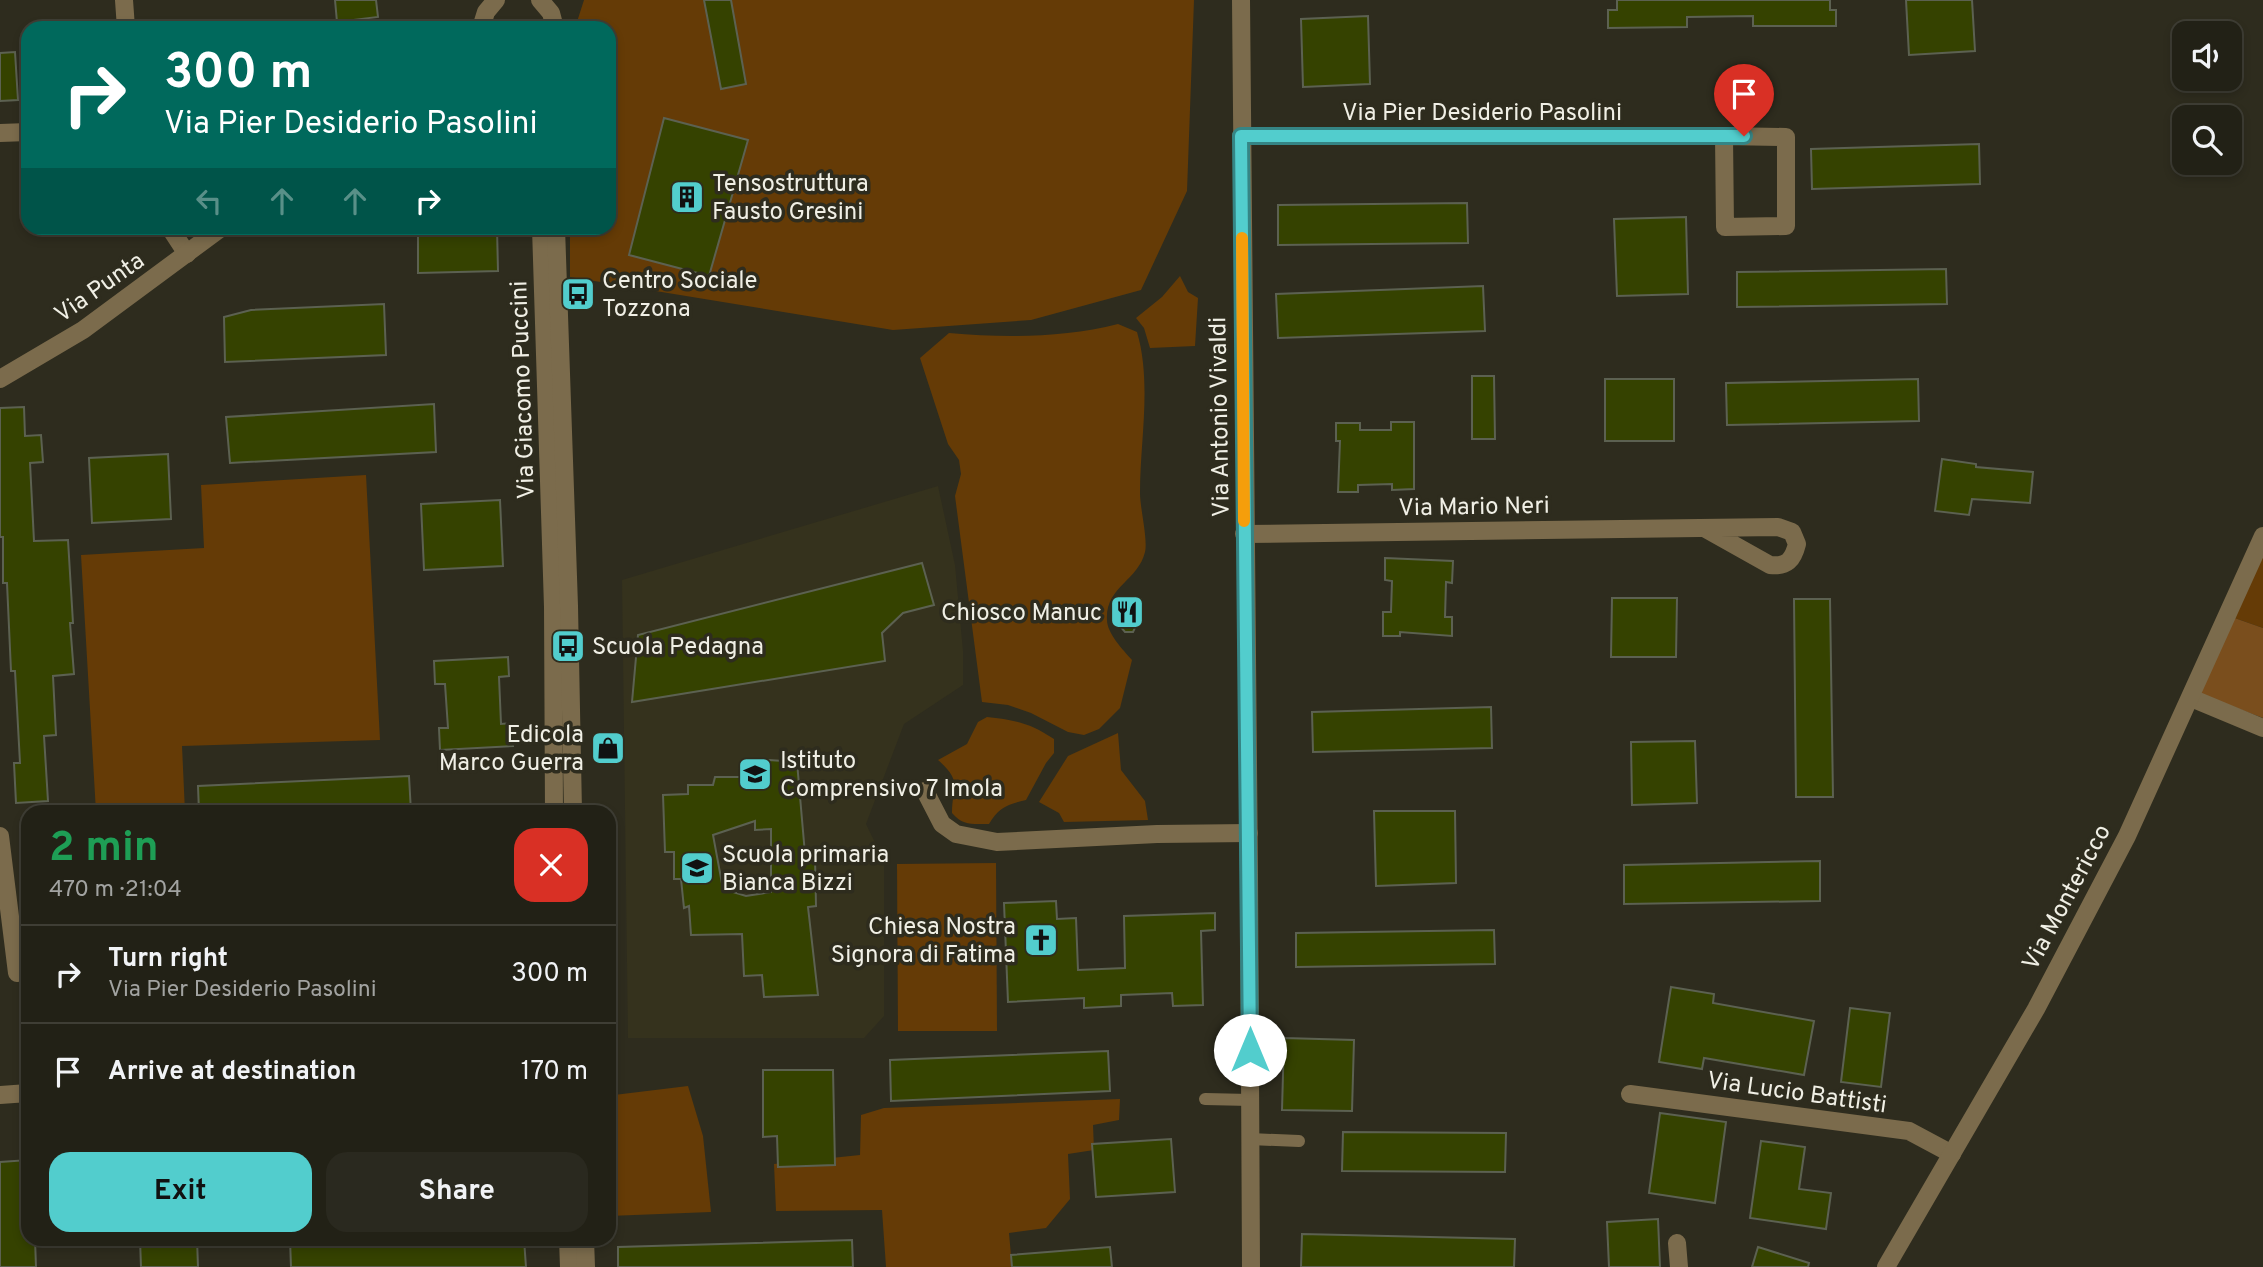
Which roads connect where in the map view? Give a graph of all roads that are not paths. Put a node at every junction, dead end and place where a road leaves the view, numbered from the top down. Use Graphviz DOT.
graph roads {
  1 [pos="124,0"];
  2 [pos="496,0"];
  3 [pos="1241,0"];
  4 [pos="126,21"];
  5 [pos="483,21"];
  6 [pos="21,132"];
  7 [pos="0,133"];
  8 [pos="1241,136"];
  9 [pos="1724,136"];
  10 [pos="175,235"];
  11 [pos="212,235"];
  12 [pos="541,235"];
  13 [pos="556,235"];
  14 [pos="187,254"];
  15 [pos="0,379"];
  16 [pos="1704,528"];
  17 [pos="1244,534"];
  18 [pos="2263,536"];
  19 [pos="559,551"];
  20 [pos="561,606"];
  21 [pos="2191,698"];
  22 [pos="2263,728"];
  23 [pos="925,791"];
  24 [pos="554,805"];
  25 [pos="573,805"];
  26 [pos="1249,833"];
  27 [pos="0,836"];
  28 [pos="17,973"];
  29 [pos="21,1094"];
  30 [pos="1630,1094"];
  31 [pos="0,1095"];
  32 [pos="1205,1099"];
  33 [pos="1250,1100"];
  34 [pos="1250,1139"];
  35 [pos="1299,1140"];
  36 [pos="1952,1154"];
  37 [pos="1677,1243"];
  38 [pos="568,1246"];
  39 [pos="585,1246"];
  40 [pos="569,1267"];
  41 [pos="586,1267"];
  42 [pos="1251,1267"];
  43 [pos="1679,1267"];
  44 [pos="1886,1267"];
  1 -- 4 [label="street"];
  2 -- 5 [label="street"];
  3 -- 8 [label="street, Via Antonio Vivaldi"];
  6 -- 7 [label="street"];
  8 -- 9 [label="street, Via Pier Desiderio Pasolini"];
  8 -- 17 [label="street, Via Antonio Vivaldi"];
  9 -- 9 [label="street, Via Pier Desiderio Pasolini"];
  10 -- 14 [label="street"];
  11 -- 14 [label="street, Via Punta"];
  12 -- 19 [label="street, Via Giacomo Puccini"];
  13 -- 19 [label="street, Via Giacomo Puccini"];
  14 -- 15 [label="street, Via Punta"];
  16 -- 17 [label="street, Via Mario Neri"];
  17 -- 26 [label="street, Via Antonio Vivaldi"];
  18 -- 21 [label="street, Via Montericco"];
  19 -- 20 [label="street, Via Giacomo Puccini"];
  20 -- 24 [label="street, Via Giacomo Puccini"];
  20 -- 25 [label="street, Via Giacomo Puccini"];
  21 -- 22 [label="street"];
  21 -- 36 [label="street, Via Montericco"];
  23 -- 26 [label="street"];
  26 -- 33 [label="street, Via Antonio Vivaldi"];
  27 -- 28 [label="street"];
  29 -- 31 [label="street"];
  30 -- 36 [label="street, Via Lucio Battisti"];
  32 -- 33 [label="lane"];
  33 -- 34 [label="street, Via Antonio Vivaldi"];
  34 -- 35 [label="lane"];
  34 -- 42 [label="street, Via Antonio Vivaldi"];
  36 -- 44 [label="street, Via Montericco"];
  37 -- 43 [label="street"];
  38 -- 40 [label="street"];
  39 -- 41 [label="street"];
}
